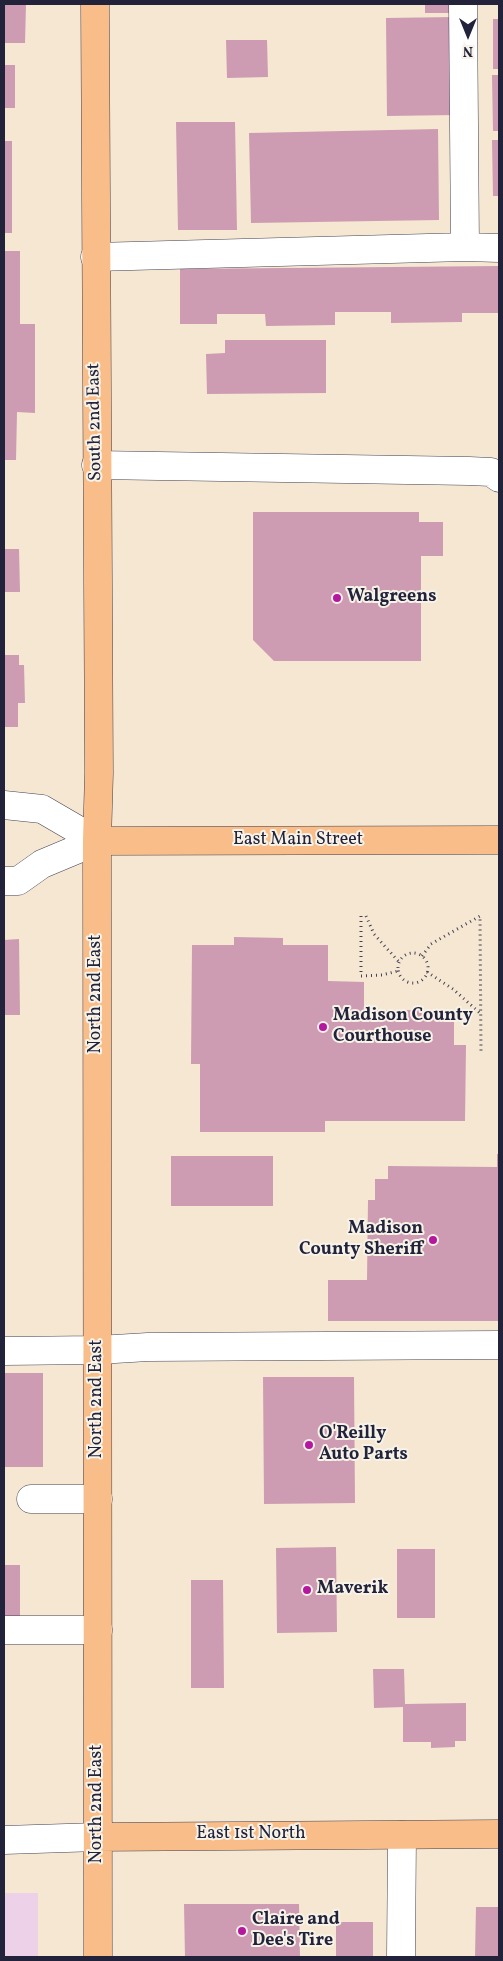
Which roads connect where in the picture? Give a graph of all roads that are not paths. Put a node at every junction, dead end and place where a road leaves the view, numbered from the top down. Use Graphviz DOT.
graph roads {
  1 [pos="95,4"];
  2 [pos="463,4"];
  3 [pos="465,247"];
  4 [pos="499,248"];
  5 [pos="95,258"];
  6 [pos="96,465"];
  7 [pos="499,478"];
  8 [pos="4,805"];
  9 [pos="499,840"];
  10 [pos="97,841"];
  11 [pos="4,881"];
  12 [pos="499,1345"];
  13 [pos="98,1350"];
  14 [pos="4,1351"];
  15 [pos="98,1499"];
  16 [pos="31,1500"];
  17 [pos="4,1630"];
  18 [pos="98,1630"];
  19 [pos="499,1834"];
  20 [pos="402,1835"];
  21 [pos="98,1837"];
  22 [pos="4,1840"];
  23 [pos="98,1957"];
  24 [pos="401,1957"];
  1 -- 5 [label="main road, South 2nd East"];
  2 -- 3 [label="street"];
  3 -- 4 [label="street"];
  3 -- 5 [label="street"];
  5 -- 6 [label="main road, South 2nd East"];
  6 -- 7 [label="street"];
  6 -- 10 [label="main road, South 2nd East"];
  8 -- 10 [label="street"];
  9 -- 10 [label="main road, East Main Street"];
  10 -- 11 [label="street, East Main Street"];
  10 -- 13 [label="main road, North 2nd East"];
  12 -- 13 [label="street"];
  13 -- 14 [label="street"];
  13 -- 15 [label="main road, North 2nd East"];
  15 -- 16 [label="street"];
  15 -- 18 [label="main road, North 2nd East"];
  17 -- 18 [label="street"];
  18 -- 21 [label="main road, North 2nd East"];
  19 -- 20 [label="main road, East 1st North"];
  20 -- 21 [label="main road, East 1st North"];
  20 -- 24 [label="street"];
  21 -- 22 [label="street, East 1st North"];
  21 -- 23 [label="main road, North 2nd East"];
}
